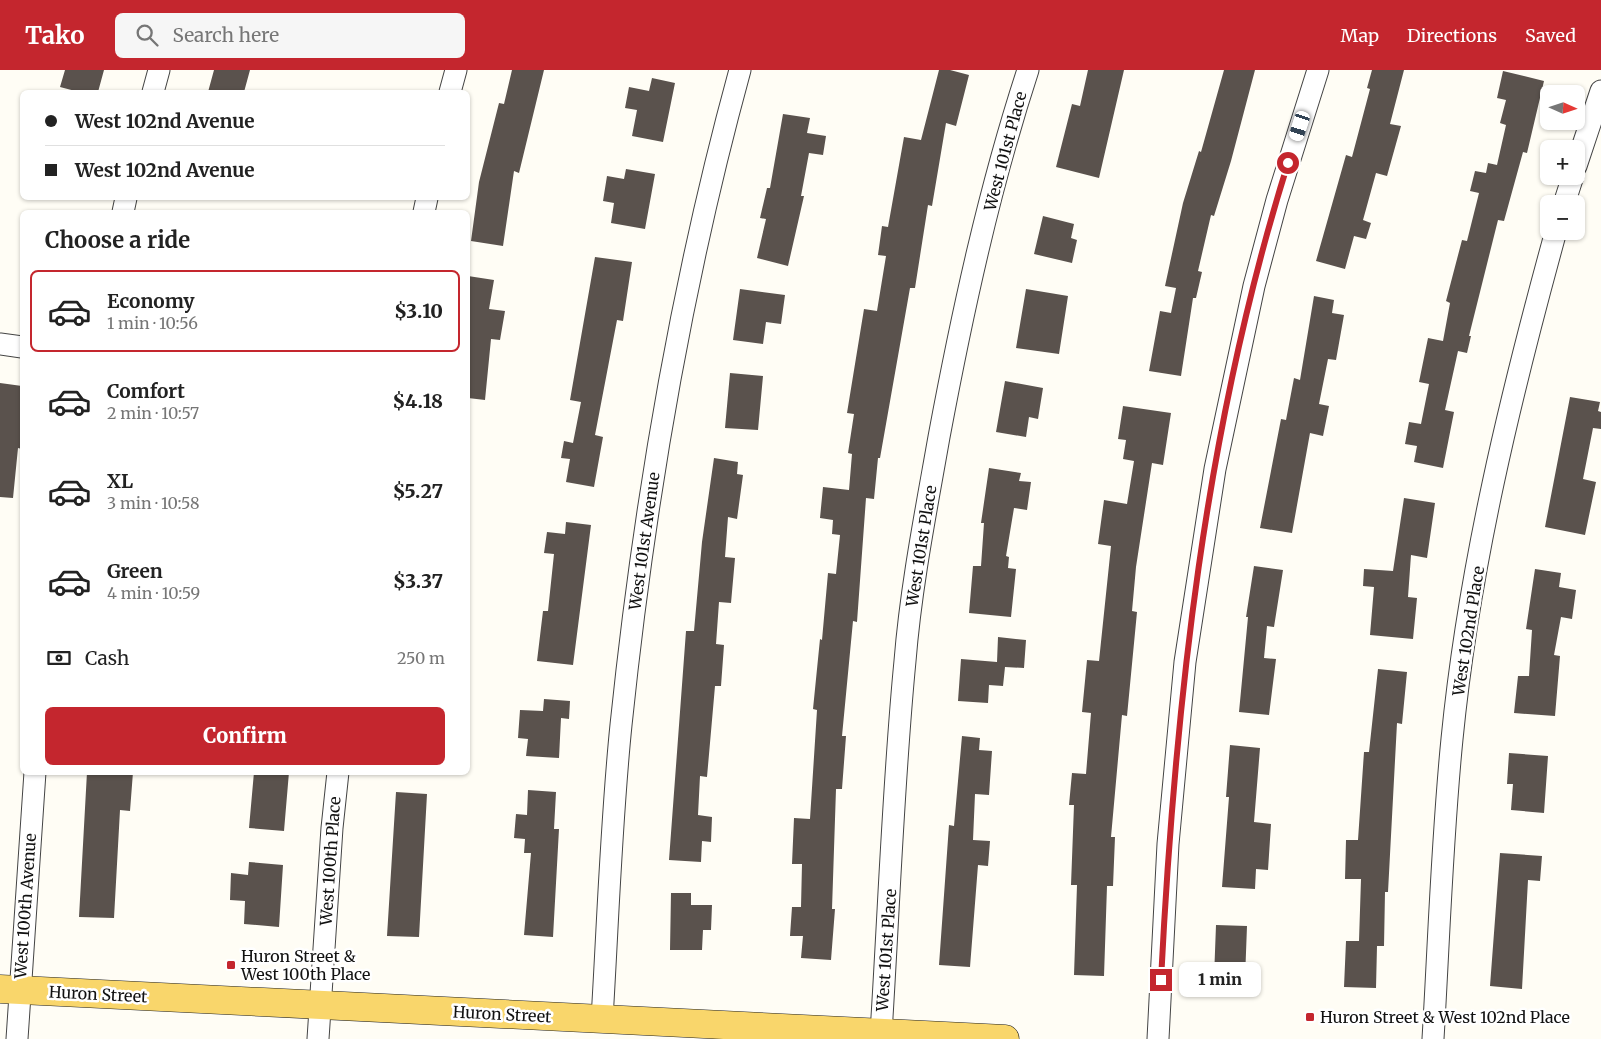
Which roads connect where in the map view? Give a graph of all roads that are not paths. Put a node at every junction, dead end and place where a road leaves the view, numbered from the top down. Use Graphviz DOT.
graph roads {
  1 [pos="159,70"];
  2 [pos="456,70"];
  3 [pos="740,70"];
  4 [pos="1028,70"];
  5 [pos="1318,70"];
  6 [pos="154,90"];
  7 [pos="451,90"];
  8 [pos="1601,91"];
  9 [pos="1585,140"];
  10 [pos="1554,240"];
  11 [pos="0,344"];
  12 [pos="20,347"];
  13 [pos="35,775"];
  14 [pos="338,775"];
  15 [pos="10,989"];
  16 [pos="320,1005"];
  17 [pos="602,1019"];
  18 [pos="880,1033"];
  19 [pos="17,1039"];
  20 [pos="318,1039"];
  21 [pos="1005,1039"];
  22 [pos="1158,1039"];
  23 [pos="1433,1039"];
  1 -- 6 [label="street"];
  2 -- 7 [label="street"];
  3 -- 17 [label="street, West 101st Avenue"];
  4 -- 18 [label="street, West 101st Place"];
  5 -- 22 [label="street"];
  8 -- 9 [label="street"];
  10 -- 23 [label="street, West 102nd Place"];
  11 -- 12 [label="street"];
  13 -- 15 [label="street, West 100th Avenue"];
  14 -- 16 [label="street, West 100th Place"];
  15 -- 16 [label="main road, Huron Street"];
  15 -- 19 [label="street, West 100th Avenue"];
  16 -- 17 [label="main road, Huron Street"];
  16 -- 20 [label="street, West 100th Place"];
  17 -- 18 [label="main road, Huron Street"];
  18 -- 21 [label="main road, Huron Street"];
}
